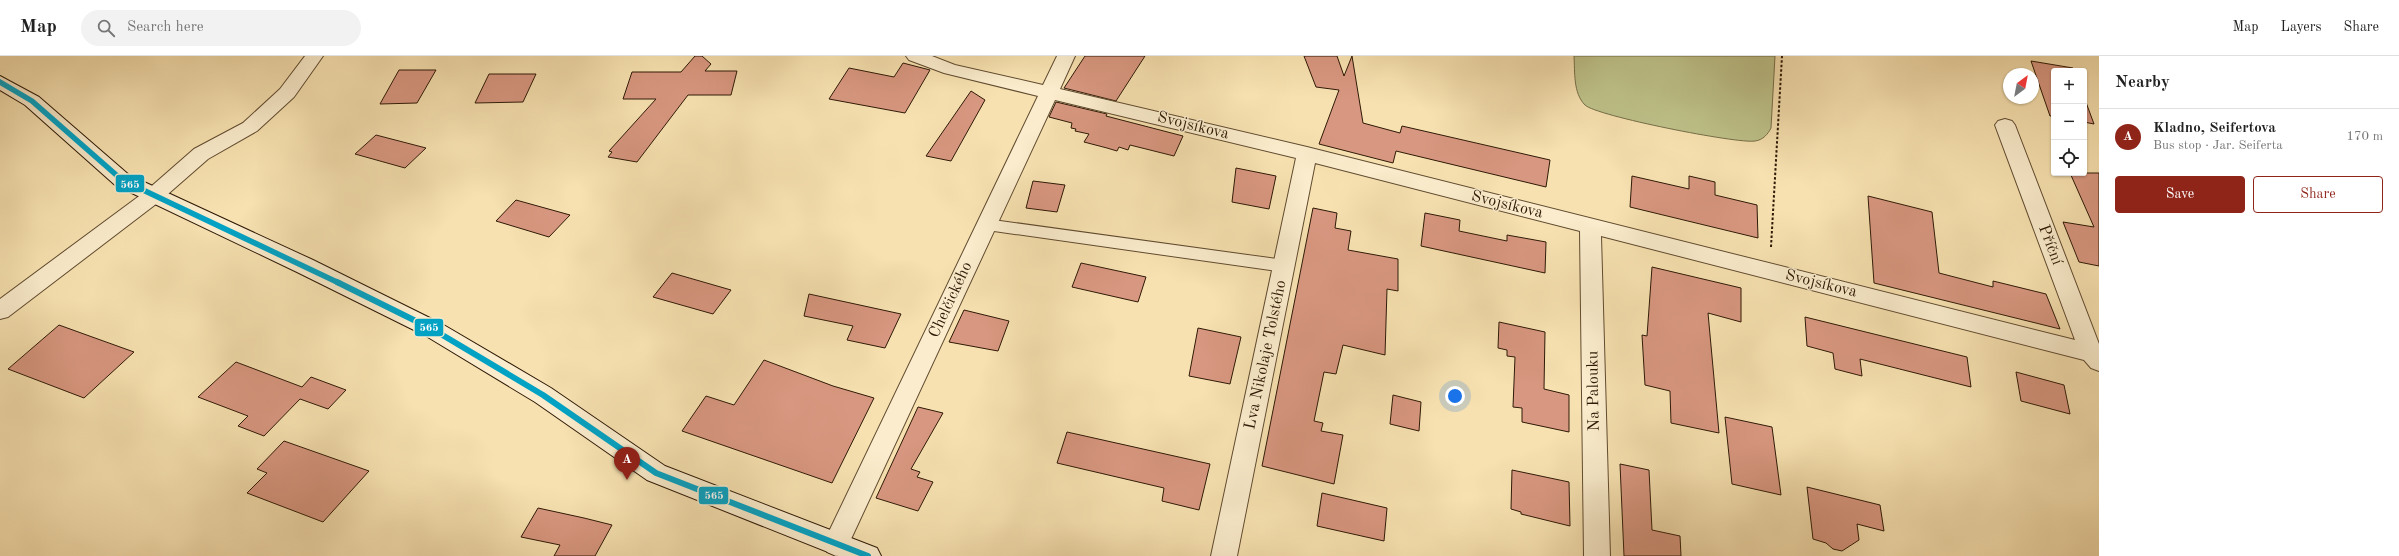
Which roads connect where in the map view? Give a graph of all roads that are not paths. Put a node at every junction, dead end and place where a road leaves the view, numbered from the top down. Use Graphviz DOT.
graph roads {
  1 [pos="314,56"];
  2 [pos="915,56"];
  3 [pos="1066,56"];
  4 [pos="0,82"];
  5 [pos="1050,92"];
  6 [pos="2005,125"];
  7 [pos="1307,154"];
  8 [pos="153,196"];
  9 [pos="986,225"];
  10 [pos="1590,226"];
  11 [pos="1284,266"];
  12 [pos="0,311"];
  13 [pos="2096,356"];
  14 [pos="836,544"];
  15 [pos="868,556"];
  16 [pos="1224,556"];
  17 [pos="1597,556"];
  1 -- 8 [label="street"];
  2 -- 5 [label="street, Svojsíkova"];
  3 -- 5 [label="street, Chelčického"];
  4 -- 8 [label="street"];
  5 -- 7 [label="street, Svojsíkova"];
  5 -- 9 [label="street, Chelčického"];
  6 -- 13 [label="street, Příční"];
  7 -- 10 [label="street, Svojsíkova"];
  7 -- 11 [label="street, Lva Nikolaje Tolstého"];
  8 -- 12 [label="street"];
  8 -- 14 [label="street"];
  9 -- 11 [label="lane"];
  9 -- 14 [label="street, Chelčického"];
  10 -- 13 [label="street, Svojsíkova"];
  10 -- 17 [label="street, Na Palouku"];
  11 -- 16 [label="street, Lva Nikolaje Tolstého"];
  14 -- 15 [label="street"];
}
